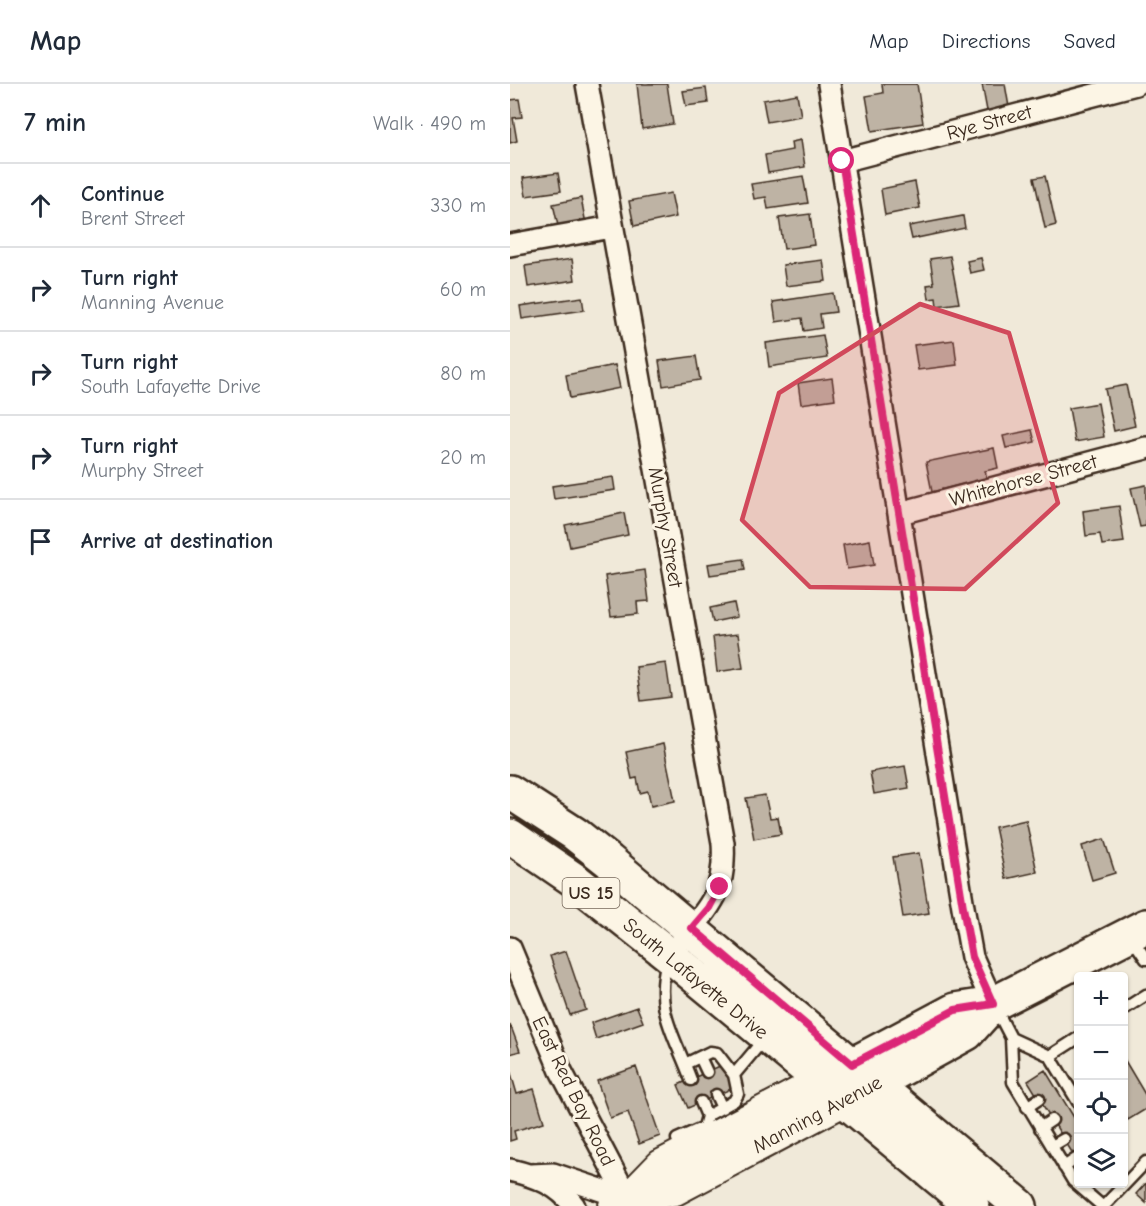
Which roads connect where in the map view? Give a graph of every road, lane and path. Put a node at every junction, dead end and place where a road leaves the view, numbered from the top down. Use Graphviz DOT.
graph roads {
  1 [pos="587,84"];
  2 [pos="829,84"];
  3 [pos="1136,84"];
  4 [pos="842,161"];
  5 [pos="612,227"];
  6 [pos="510,245"];
  7 [pos="1146,448"];
  8 [pos="900,513"];
  9 [pos="510,792"];
  10 [pos="510,836"];
  11 [pos="692,928"];
  12 [pos="1141,940"];
  13 [pos="510,948"];
  14 [pos="668,954"];
  15 [pos="1146,995"];
  16 [pos="993,1004"];
  17 [pos="1128,1006"];
  18 [pos="767,1035"];
  19 [pos="1011,1038"];
  20 [pos="1074,1041"];
  21 [pos="1050,1056"];
  22 [pos="700,1057"];
  23 [pos="686,1065"];
  24 [pos="707,1072"];
  25 [pos="864,1074"];
  26 [pos="734,1075"];
  27 [pos="691,1080"];
  28 [pos="833,1091"];
  29 [pos="716,1095"];
  30 [pos="1039,1099"];
  31 [pos="701,1102"];
  32 [pos="1074,1104"];
  33 [pos="1027,1107"];
  34 [pos="733,1111"];
  35 [pos="707,1116"];
  36 [pos="1052,1120"];
  37 [pos="1040,1128"];
  38 [pos="1064,1139"];
  39 [pos="1052,1146"];
  40 [pos="684,1154"];
  41 [pos="1074,1160"];
  42 [pos="1146,1162"];
  43 [pos="1064,1167"];
  44 [pos="510,1170"];
  45 [pos="531,1175"];
  46 [pos="1128,1175"];
  47 [pos="1117,1188"];
  48 [pos="672,1198"];
  49 [pos="621,1202"];
  50 [pos="574,1206"];
  51 [pos="972,1206"];
  52 [pos="1020,1206"];
  53 [pos="1103,1206"];
  1 -- 5 [label="street, Murphy Street"];
  2 -- 4 [label="street"];
  3 -- 4 [label="street, Rye Street"];
  4 -- 8 [label="street"];
  5 -- 6 [label="street"];
  5 -- 11 [label="street, Murphy Street"];
  7 -- 8 [label="street, Whitehorse Street"];
  8 -- 16 [label="street"];
  9 -- 11 [label="main road, South Lafayette Drive / US 15"];
  10 -- 14 [label="main road, South Lafayette Drive / US 15"];
  11 -- 14 [label="street, Murphy Street"];
  11 -- 25 [label="main road, South Lafayette Drive / US 15"];
  12 -- 16 [label="main road, Manning Avenue"];
  13 -- 49 [label="street, East Red Bay Road"];
  14 -- 18 [label="main road, South Lafayette Drive / US 15"];
  14 -- 23 [label="lane"];
  15 -- 17 [label="lane"];
  16 -- 19 [label="lane"];
  16 -- 25 [label="main road, Manning Avenue"];
  18 -- 26 [label="lane"];
  18 -- 28 [label="main road, South Lafayette Drive / US 15"];
  19 -- 21 [label="lane"];
  19 -- 33 [label="lane"];
  20 -- 21 [label="lane"];
  21 -- 32 [label="lane"];
  22 -- 23 [label="lane"];
  22 -- 24 [label="lane"];
  22 -- 26 [label="lane"];
  23 -- 27 [label="lane"];
  25 -- 28 [label="main road, Manning Avenue"];
  25 -- 52 [label="main road, US 15"];
  26 -- 34 [label="lane"];
  28 -- 34 [label="main road, Manning Avenue"];
  28 -- 48 [label="main road, Manning Avenue"];
  28 -- 51 [label="main road, US 15"];
  29 -- 34 [label="lane"];
  30 -- 33 [label="lane"];
  31 -- 35 [label="lane"];
  33 -- 37 [label="lane"];
  34 -- 35 [label="lane"];
  34 -- 40 [label="main road, Manning Avenue"];
  35 -- 40 [label="lane"];
  36 -- 37 [label="lane"];
  37 -- 39 [label="lane"];
  38 -- 39 [label="lane"];
  39 -- 43 [label="lane"];
  40 -- 49 [label="main road, Manning Avenue"];
  41 -- 43 [label="lane"];
  42 -- 46 [label="lane"];
  43 -- 53 [label="lane"];
  44 -- 45 [label="street"];
  45 -- 49 [label="street"];
  45 -- 50 [label="street"];
  47 -- 53 [label="lane"];
  48 -- 49 [label="main road, Manning Avenue"];
}
